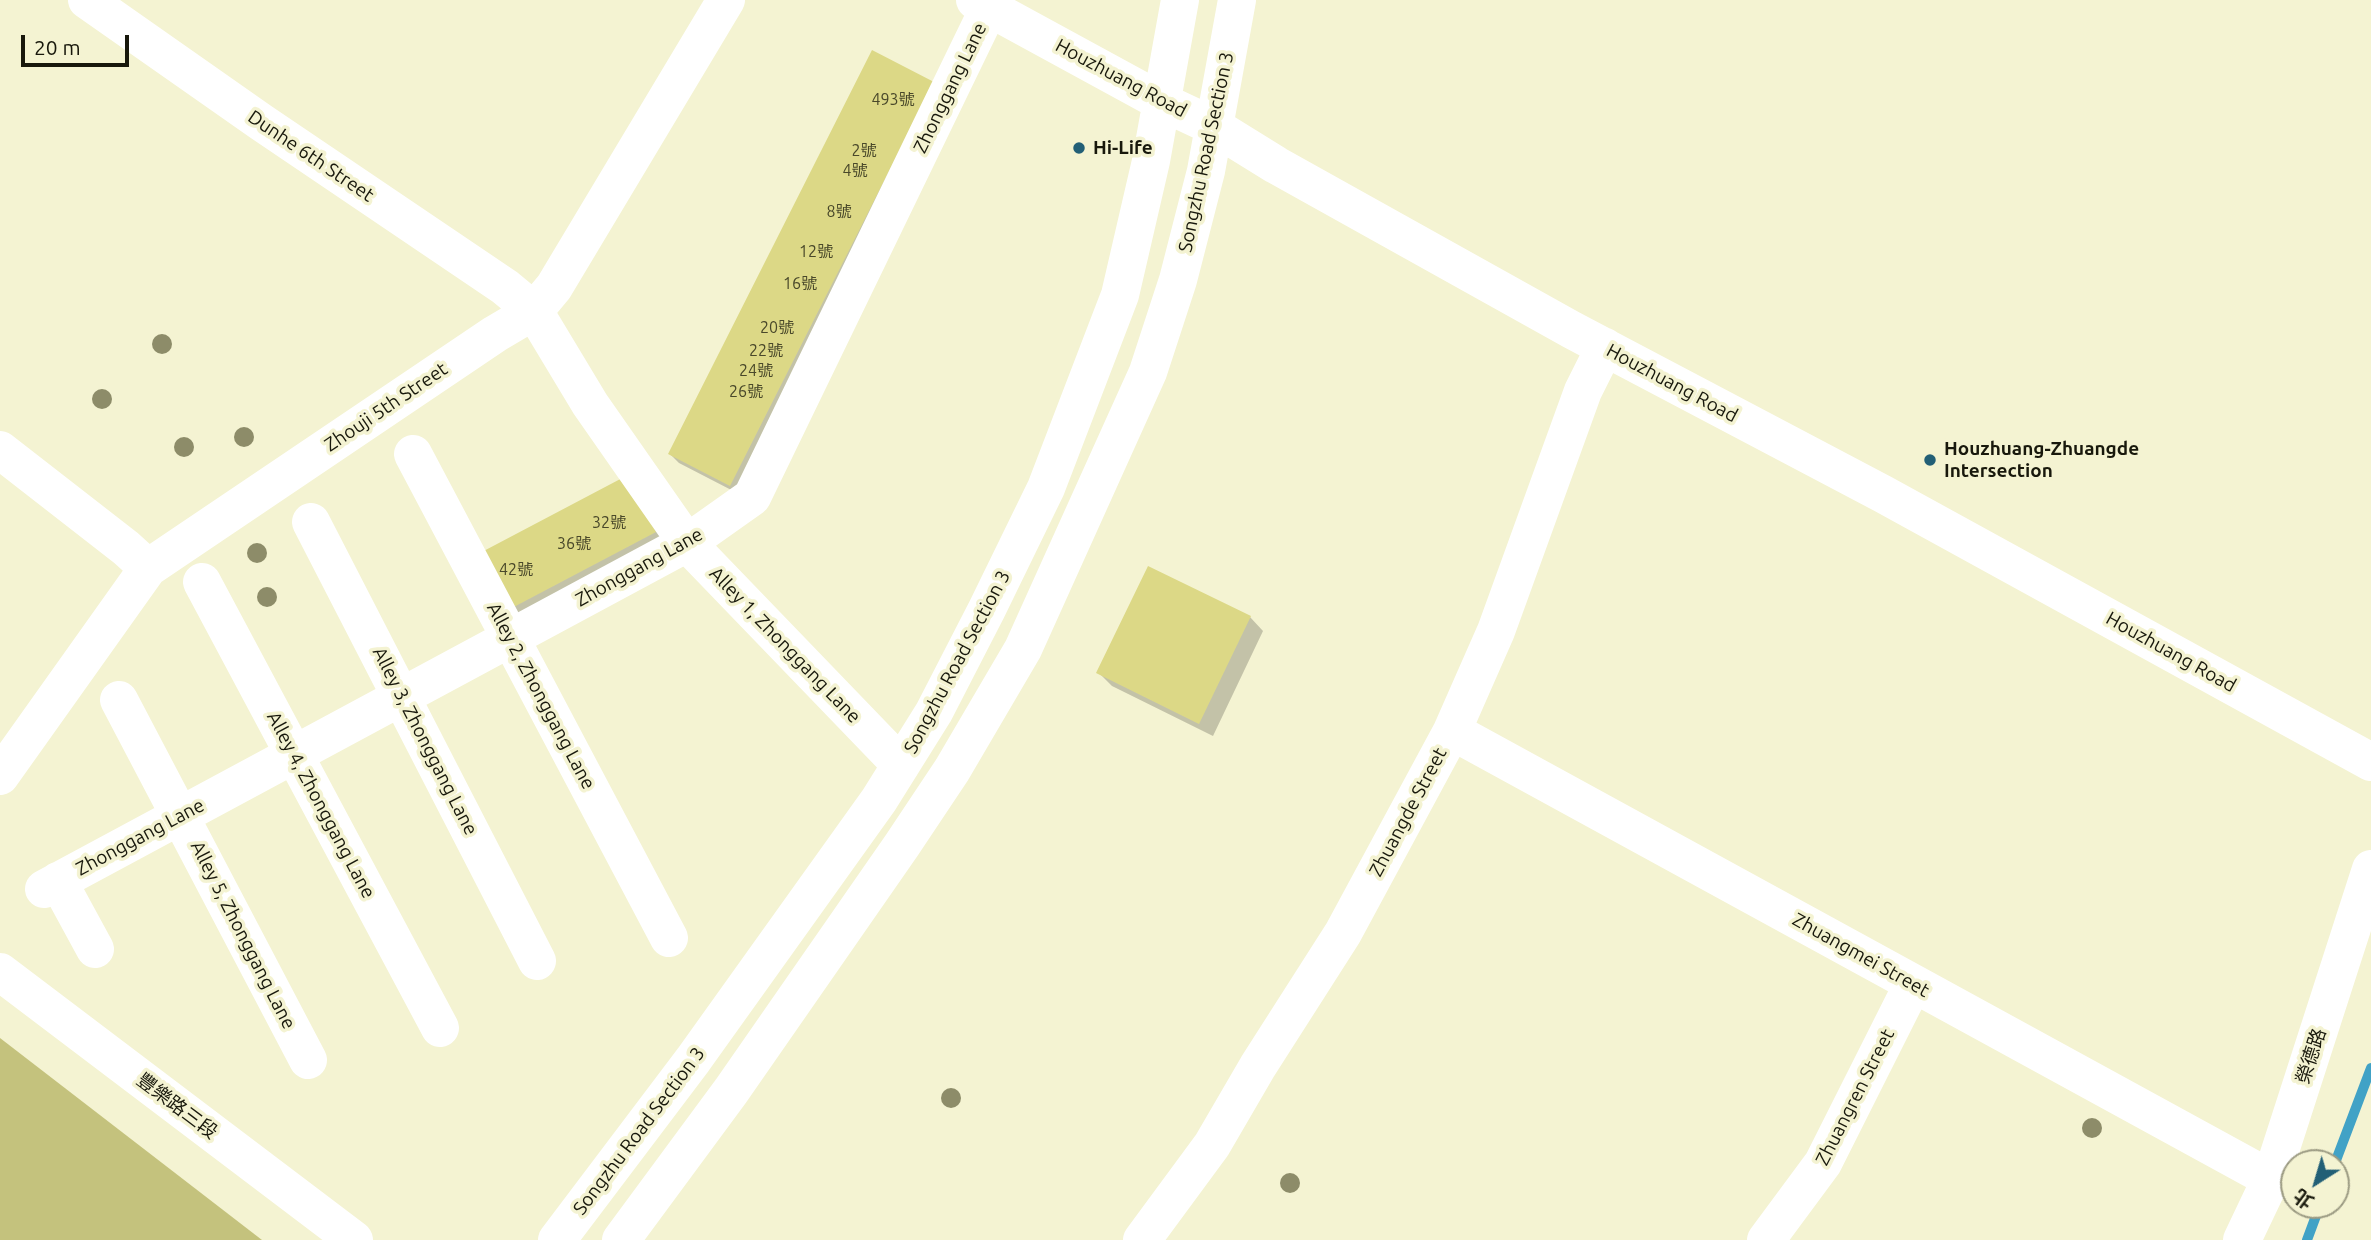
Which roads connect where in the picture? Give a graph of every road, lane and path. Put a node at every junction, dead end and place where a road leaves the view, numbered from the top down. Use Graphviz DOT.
graph roads {
  1 [pos="87,0"];
  2 [pos="726,0"];
  3 [pos="1180,0"];
  4 [pos="1237,0"];
  5 [pos="982,4"];
  6 [pos="1162,102"];
  7 [pos="1213,126"];
  8 [pos="534,311"];
  9 [pos="1605,347"];
  10 [pos="0,450"];
  11 [pos="413,454"];
  12 [pos="311,522"];
  13 [pos="687,543"];
  14 [pos="148,568"];
  15 [pos="202,582"];
  16 [pos="510,638"];
  17 [pos="402,696"];
  18 [pos="119,700"];
  19 [pos="1452,731"];
  20 [pos="294,754"];
  21 [pos="2371,762"];
  22 [pos="901,765"];
  23 [pos="0,776"];
  24 [pos="181,815"];
  25 [pos="2371,869"];
  26 [pos="669,937"];
  27 [pos="95,949"];
  28 [pos="537,961"];
  29 [pos="0,972"];
  30 [pos="1913,984"];
  31 [pos="440,1028"];
  32 [pos="308,1060"];
  33 [pos="2271,1179"];
  34 [pos="354,1240"];
  35 [pos="557,1240"];
  36 [pos="621,1240"];
  37 [pos="1142,1240"];
  38 [pos="1766,1240"];
  39 [pos="2242,1240"];
  1 -- 8 [label="street, Dunhe 6th Street"];
  2 -- 8 [label="street, Zhouji 5th Street"];
  3 -- 6 [label="street, Songzhu Road Section 3"];
  4 -- 7 [label="street, Songzhu Road Section 3"];
  5 -- 6 [label="street, Houzhuang Road"];
  5 -- 13 [label="street, Zhonggang Lane"];
  6 -- 7 [label="street, Houzhuang Road"];
  6 -- 22 [label="street, Songzhu Road Section 3"];
  7 -- 9 [label="street, Houzhuang Road"];
  7 -- 36 [label="street, Songzhu Road Section 3"];
  8 -- 13 [label="street, Alley 1, Zhonggang Lane"];
  8 -- 14 [label="street, Zhouji 5th Street"];
  9 -- 19 [label="street, Zhuangde Street"];
  9 -- 21 [label="street, Houzhuang Road"];
  10 -- 14 [label="street"];
  11 -- 16 [label="street, Alley 2, Zhonggang Lane"];
  12 -- 17 [label="street, Alley 3, Zhonggang Lane"];
  13 -- 16 [label="street, Zhonggang Lane"];
  13 -- 22 [label="street, Alley 1, Zhonggang Lane"];
  14 -- 23 [label="street, Zhouji 5th Street"];
  15 -- 20 [label="street, Alley 4, Zhonggang Lane"];
  16 -- 17 [label="street, Zhonggang Lane"];
  16 -- 26 [label="street, Alley 2, Zhonggang Lane"];
  17 -- 20 [label="street, Zhonggang Lane"];
  17 -- 28 [label="street, Alley 3, Zhonggang Lane"];
  18 -- 24 [label="street, Alley 5, Zhonggang Lane"];
  19 -- 30 [label="street, Zhuangmei Street"];
  19 -- 37 [label="street, Zhuangde Street"];
  20 -- 24 [label="street, Zhonggang Lane"];
  20 -- 31 [label="street, Alley 4, Zhonggang Lane"];
  22 -- 35 [label="street, Songzhu Road Section 3"];
  24 -- 27 [label="street, Zhonggang Lane"];
  24 -- 32 [label="street, Alley 5, Zhonggang Lane"];
  25 -- 33 [label="street, 榮德路"];
  29 -- 34 [label="street, 豐樂路三段"];
  30 -- 33 [label="street, Zhuangmei Street"];
  30 -- 38 [label="street, Zhuangren Street"];
  33 -- 39 [label="street, 榮德路"];
}
